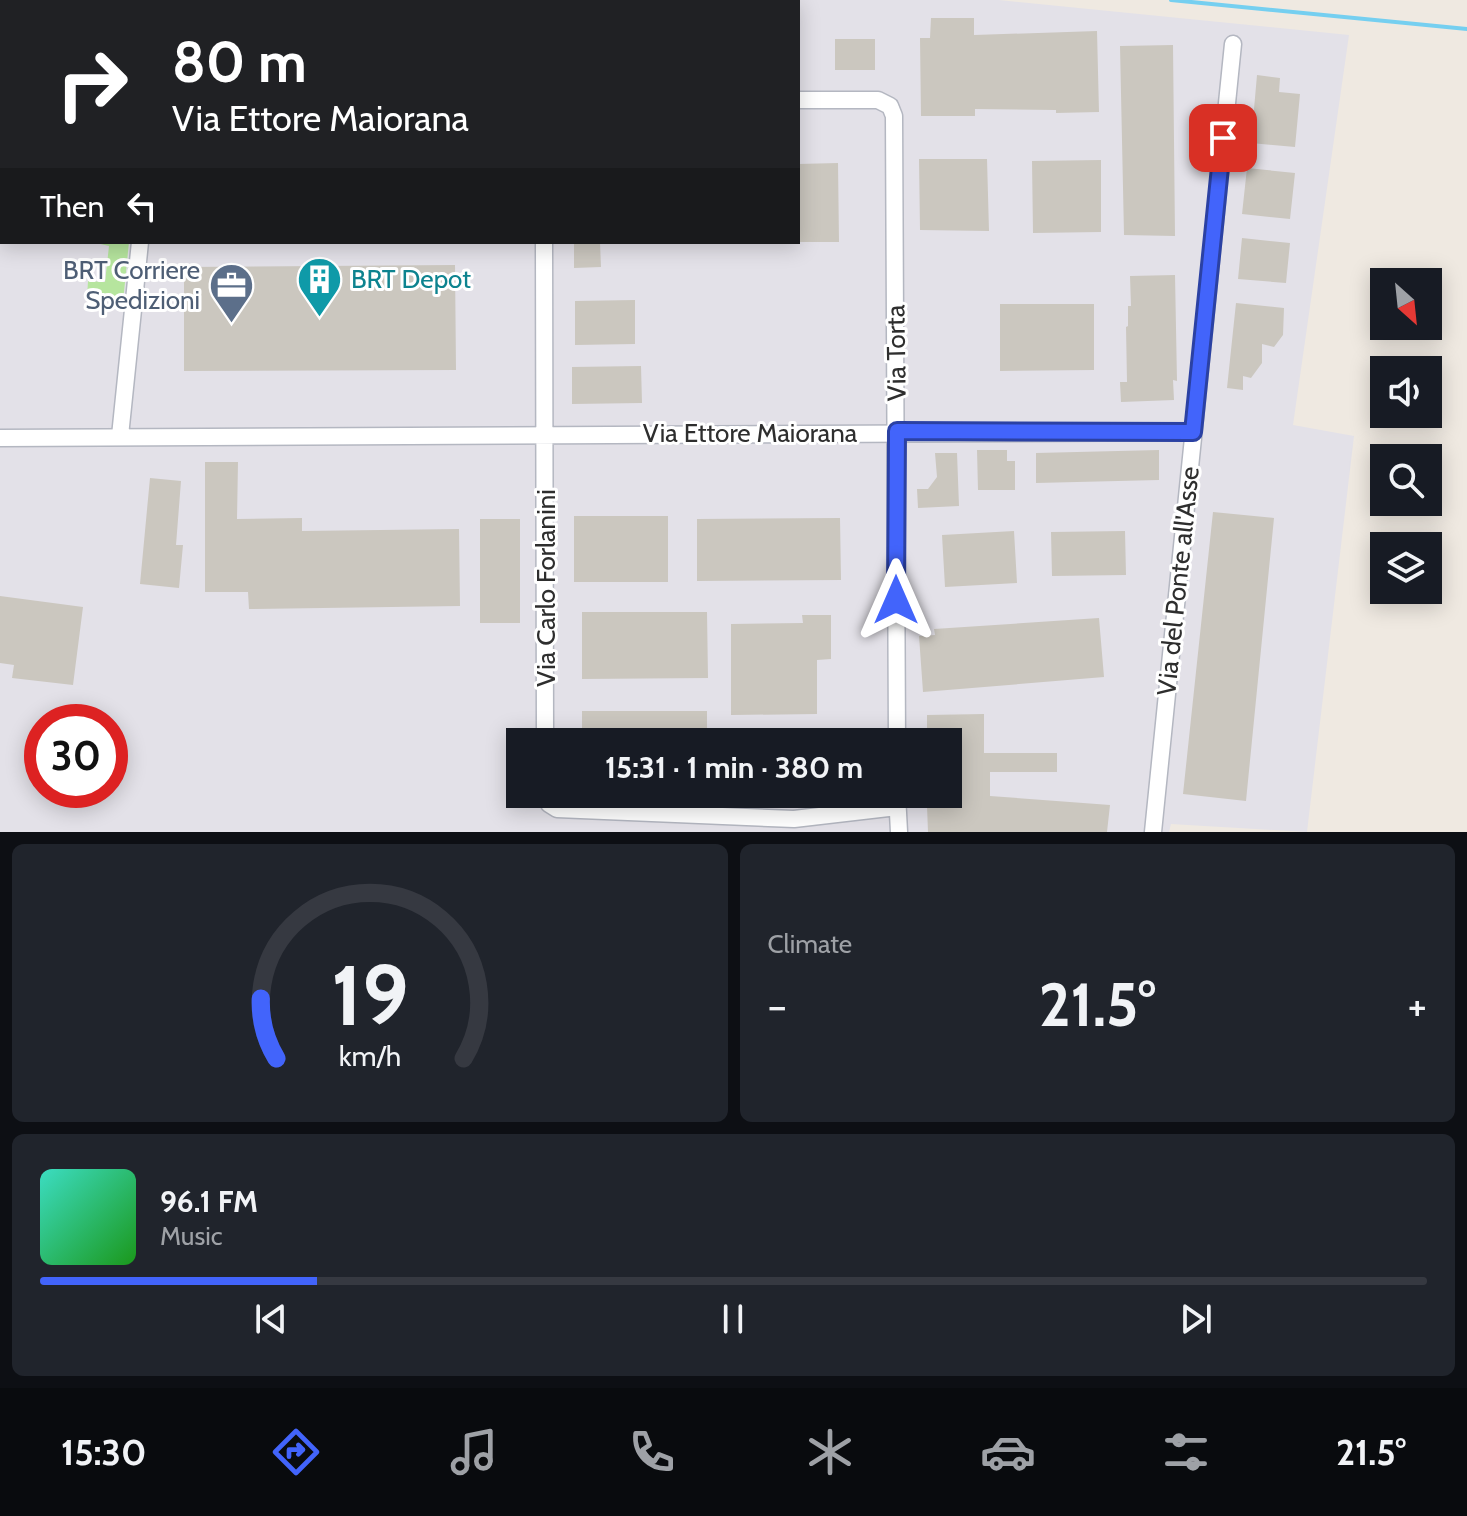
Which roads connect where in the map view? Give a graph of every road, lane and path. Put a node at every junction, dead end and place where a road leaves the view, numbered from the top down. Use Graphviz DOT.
graph roads {
  1 [pos="1233,44"];
  2 [pos="800,100"];
  3 [pos="140,244"];
  4 [pos="544,244"];
  5 [pos="897,431"];
  6 [pos="1193,432"];
  7 [pos="546,434"];
  8 [pos="120,436"];
  9 [pos="0,438"];
  10 [pos="545,728"];
  11 [pos="897,728"];
  12 [pos="555,808"];
  13 [pos="854,808"];
  14 [pos="898,808"];
  15 [pos="899,832"];
  16 [pos="1153,832"];
  1 -- 6 [label="street, Via del Ponte all'Asse"];
  2 -- 5 [label="street, Via Torta"];
  3 -- 8 [label="street"];
  4 -- 7 [label="street"];
  5 -- 6 [label="street, Via Ettore Maiorana"];
  5 -- 7 [label="street, Via Ettore Maiorana"];
  5 -- 11 [label="street, Via Torta"];
  6 -- 16 [label="street, Via del Ponte all'Asse"];
  7 -- 8 [label="street, Via Ettore Maiorana"];
  7 -- 10 [label="street, Via Carlo Forlanini"];
  8 -- 9 [label="street, Via Ettore Maiorana"];
  12 -- 13 [label="street"];
  14 -- 15 [label="street"];
}
